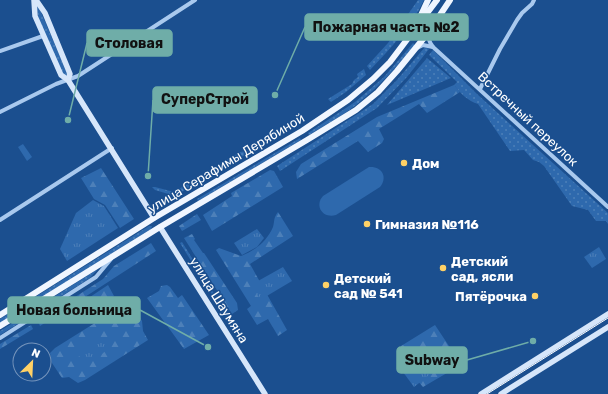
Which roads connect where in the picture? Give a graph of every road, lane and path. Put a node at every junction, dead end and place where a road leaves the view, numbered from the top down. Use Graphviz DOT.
graph roads {
  1 [pos="35,0"];
  2 [pos="196,0"];
  3 [pos="428,0"];
  4 [pos="437,0"];
  5 [pos="450,0"];
  6 [pos="534,0"];
  7 [pos="433,26"];
  8 [pos="414,32"];
  9 [pos="43,36"];
  10 [pos="422,40"];
  11 [pos="433,47"];
  12 [pos="415,49"];
  13 [pos="0,50"];
  14 [pos="68,80"];
  15 [pos="480,89"];
  16 [pos="0,112"];
  17 [pos="112,148"];
  18 [pos="608,207"];
  19 [pos="154,218"];
  20 [pos="0,220"];
  21 [pos="160,227"];
  22 [pos="114,256"];
  23 [pos="608,314"];
  24 [pos="0,315"];
  25 [pos="0,326"];
  26 [pos="608,327"];
  27 [pos="0,338"];
  28 [pos="265,394"];
  29 [pos="481,394"];
  30 [pos="501,394"];
  1 -- 9 [label="street"];
  1 -- 14 [label="street"];
  2 -- 14 [label="street"];
  3 -- 8 [label="main road"];
  4 -- 8 [label="main road, улица Серафимы Дерябиной"];
  5 -- 7 [label="main road, улица Серафимы Дерябиной"];
  6 -- 15 [label="street"];
  7 -- 10 [label="main road, улица Серафимы Дерябиной"];
  7 -- 11 [label="street"];
  8 -- 10 [label="street"];
  8 -- 19 [label="main road, улица Серафимы Дерябиной"];
  9 -- 13 [label="street"];
  9 -- 14 [label="street"];
  10 -- 12 [label="main road, улица Серафимы Дерябиной"];
  11 -- 12 [label="street"];
  11 -- 15 [label="street, Встречный переулок"];
  12 -- 21 [label="main road, улица Серафимы Дерябиной"];
  14 -- 16 [label="street"];
  14 -- 17 [label="street"];
  15 -- 18 [label="street, Встречный переулок"];
  17 -- 19 [label="street"];
  17 -- 20 [label="street"];
  19 -- 21 [label="main road, улица Шаумяна"];
  19 -- 24 [label="main road, улица Серафимы Дерябиной"];
  21 -- 22 [label="main road, улица Серафимы Дерябиной"];
  21 -- 28 [label="street, улица Шаумяна"];
  22 -- 25 [label="main road, улица Серафимы Дерябиной"];
  22 -- 27 [label="street, улица Серафимы Дерябиной"];
  23 -- 29 [label="street"];
  26 -- 30 [label="street"];
}
